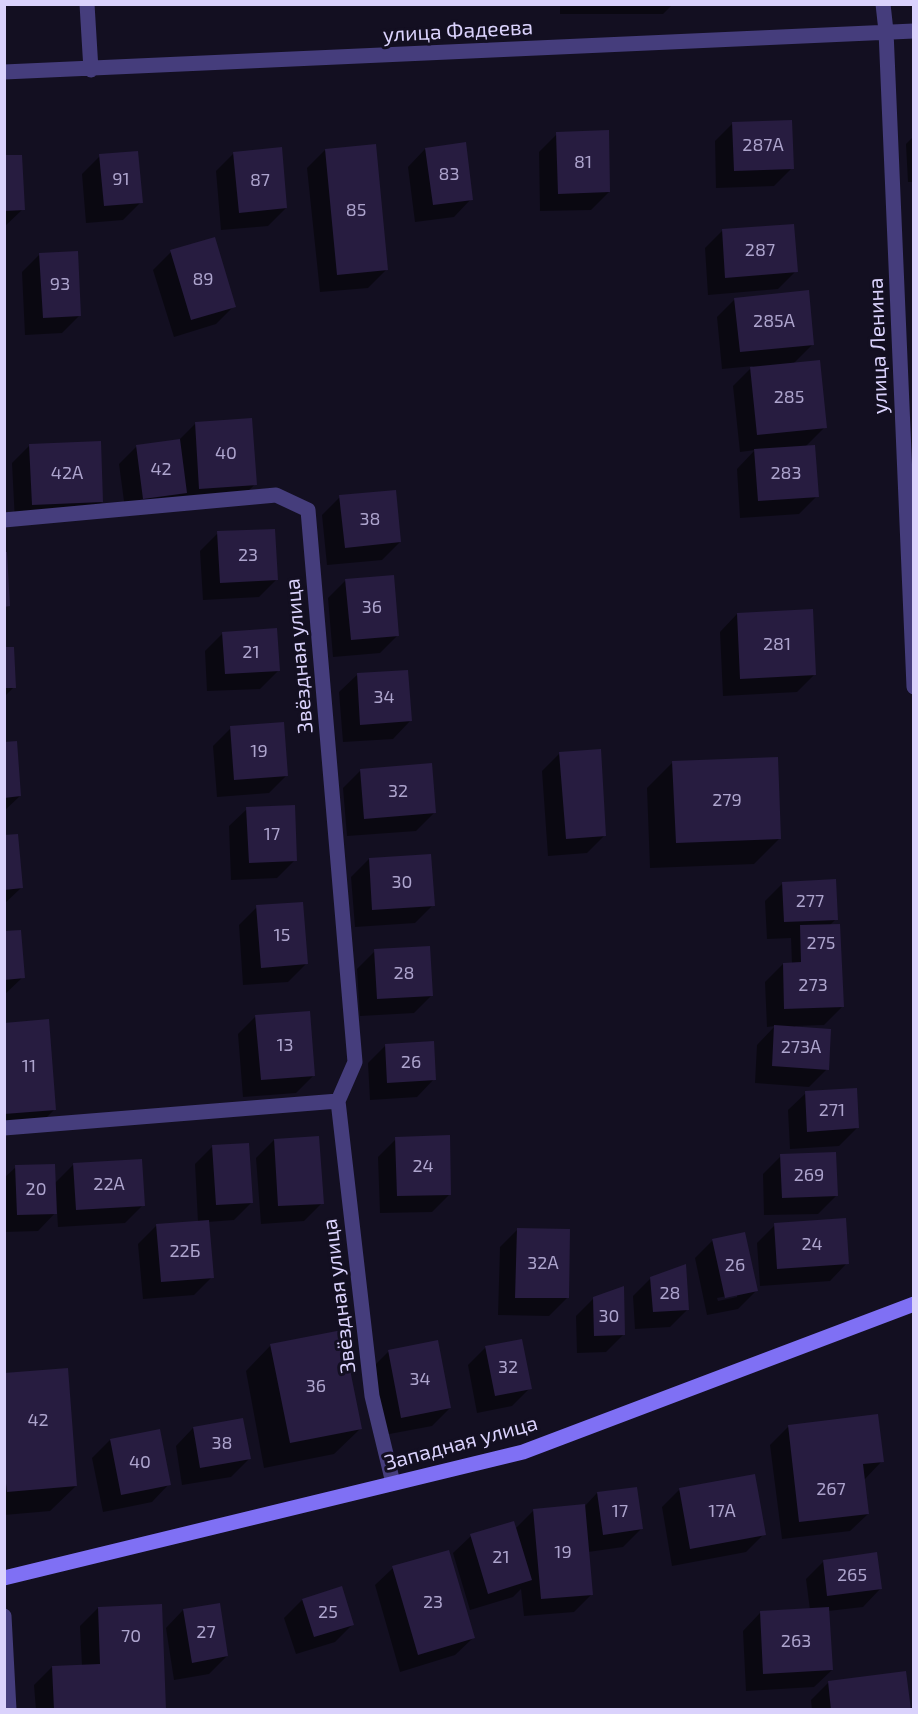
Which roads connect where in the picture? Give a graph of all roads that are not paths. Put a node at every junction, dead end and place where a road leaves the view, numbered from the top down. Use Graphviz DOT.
graph roads {
  1 [pos="87,4"];
  2 [pos="883,4"];
  3 [pos="886,31"];
  4 [pos="914,31"];
  5 [pos="91,69"];
  6 [pos="4,72"];
  7 [pos="4,520"];
  8 [pos="914,687"];
  9 [pos="339,1101"];
  10 [pos="4,1128"];
  11 [pos="914,1304"];
  12 [pos="393,1483"];
  13 [pos="4,1578"];
  14 [pos="4,1616"];
  15 [pos="9,1710"];
  1 -- 5 [label="street"];
  2 -- 3 [label="street, улица Ленина"];
  3 -- 4 [label="street, улица Фадеева"];
  3 -- 5 [label="street, улица Фадеева"];
  3 -- 8 [label="street, улица Ленина"];
  5 -- 6 [label="street, улица Фадеева"];
  7 -- 9 [label="street, Звёздная улица"];
  9 -- 10 [label="street"];
  9 -- 12 [label="street, Звёздная улица"];
  11 -- 12 [label="main road, Западная улица"];
  12 -- 13 [label="main road, Западная улица"];
  14 -- 15 [label="street"];
}
